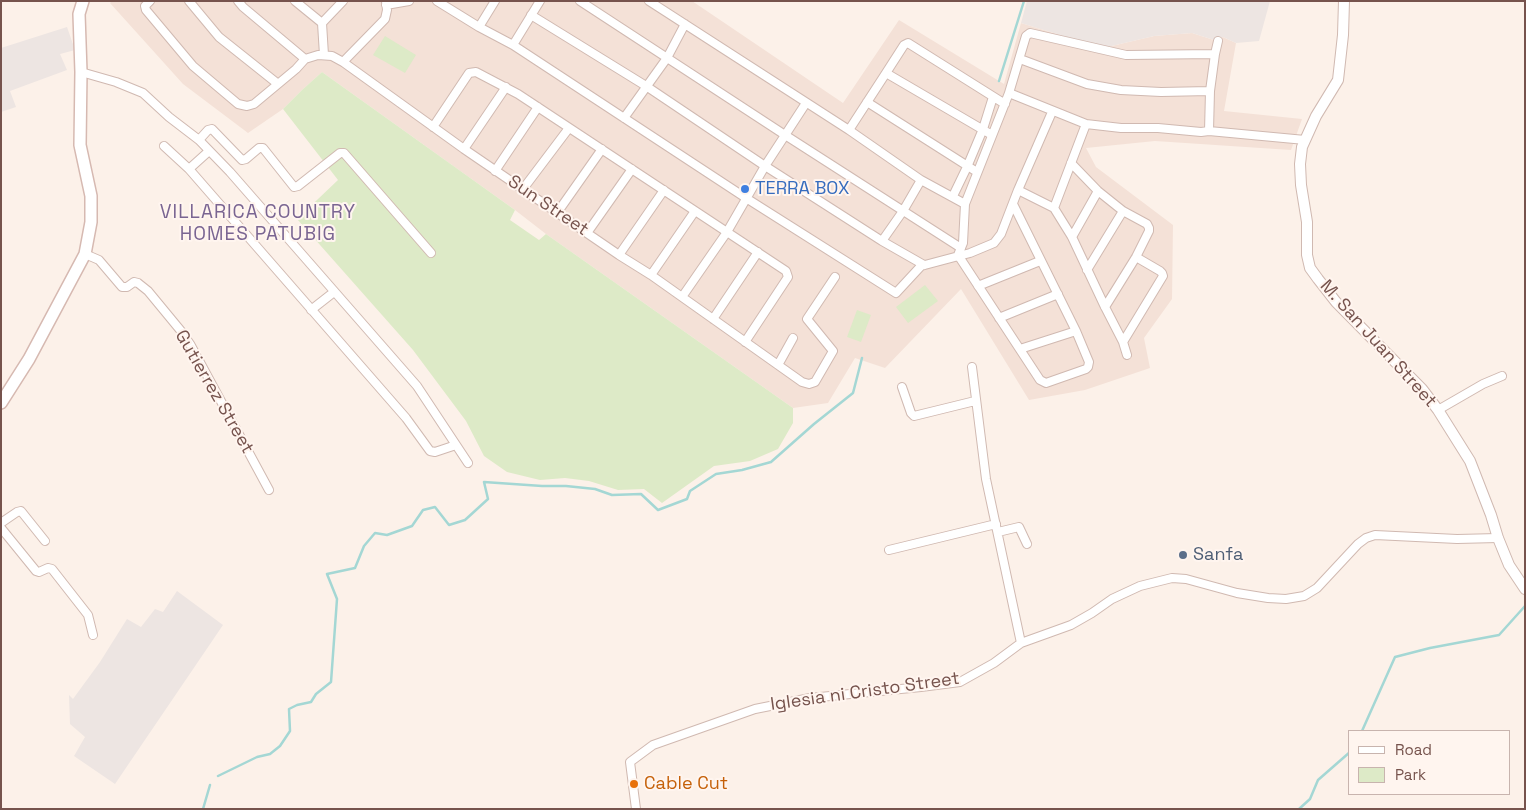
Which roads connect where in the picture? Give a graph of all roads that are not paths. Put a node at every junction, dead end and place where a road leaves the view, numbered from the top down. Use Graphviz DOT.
graph roads {
  1 [pos="83,1"];
  2 [pos="150,1"];
  3 [pos="189,1"];
  4 [pos="238,1"];
  5 [pos="295,1"];
  6 [pos="343,1"];
  7 [pos="409,1"];
  8 [pos="437,1"];
  9 [pos="496,1"];
  10 [pos="540,1"];
  11 [pos="580,1"];
  12 [pos="649,1"];
  13 [pos="1344,1"];
  14 [pos="386,3"];
  15 [pos="531,15"];
  16 [pos="322,23"];
  17 [pos="685,24"];
  18 [pos="479,27"];
  19 [pos="1218,41"];
  20 [pos="513,45"];
  21 [pos="1215,54"];
  22 [pos="324,55"];
  23 [pos="667,58"];
  24 [pos="305,59"];
  25 [pos="1020,59"];
  26 [pos="343,62"];
  27 [pos="81,72"];
  28 [pos="886,73"];
  29 [pos="278,84"];
  30 [pos="646,86"];
  31 [pos="506,87"];
  32 [pos="1210,91"];
  33 [pos="1009,93"];
  34 [pos="993,97"];
  35 [pos="866,102"];
  36 [pos="806,103"];
  37 [pos="1005,104"];
  38 [pos="538,107"];
  39 [pos="1052,112"];
  40 [pos="624,118"];
  41 [pos="1086,124"];
  42 [pos="433,127"];
  43 [pos="569,128"];
  44 [pos="982,129"];
  45 [pos="849,130"];
  46 [pos="1209,131"];
  47 [pos="785,135"];
  48 [pos="992,135"];
  49 [pos="199,140"];
  50 [pos="1305,140"];
  51 [pos="164,146"];
  52 [pos="464,149"];
  53 [pos="602,149"];
  54 [pos="210,151"];
  55 [pos="1071,163"];
  56 [pos="765,166"];
  57 [pos="967,167"];
  58 [pos="189,169"];
  59 [pos="632,169"];
  60 [pos="495,171"];
  61 [pos="978,172"];
  62 [pos="922,180"];
  63 [pos="523,190"];
  64 [pos="664,190"];
  65 [pos="1018,190"];
  66 [pos="1098,191"];
  67 [pos="953,196"];
  68 [pos="746,198"];
  69 [pos="965,204"];
  70 [pos="1013,204"];
  71 [pos="1054,208"];
  72 [pos="695,211"];
  73 [pos="903,211"];
  74 [pos="1123,211"];
  75 [pos="557,212"];
  76 [pos="587,232"];
  77 [pos="727,232"];
  78 [pos="1072,237"];
  79 [pos="882,241"];
  80 [pos="758,252"];
  81 [pos="960,252"];
  82 [pos="432,253"];
  83 [pos="85,254"];
  84 [pos="619,255"];
  85 [pos="1136,257"];
  86 [pos="1040,261"];
  87 [pos="924,265"];
  88 [pos="1087,270"];
  89 [pos="651,275"];
  90 [pos="835,277"];
  91 [pos="978,286"];
  92 [pos="334,292"];
  93 [pos="1058,294"];
  94 [pos="682,297"];
  95 [pos="1105,307"];
  96 [pos="312,310"];
  97 [pos="999,318"];
  98 [pos="713,319"];
  99 [pos="1076,331"];
  100 [pos="793,338"];
  101 [pos="744,342"];
  102 [pos="1123,342"];
  103 [pos="1020,349"];
  104 [pos="1127,355"];
  105 [pos="778,365"];
  106 [pos="972,367"];
  107 [pos="1502,376"];
  108 [pos="902,387"];
  109 [pos="975,401"];
  110 [pos="1,403"];
  111 [pos="1438,410"];
  112 [pos="456,445"];
  113 [pos="468,462"];
  114 [pos="269,490"];
  115 [pos="1,523"];
  116 [pos="1,528"];
  117 [pos="997,528"];
  118 [pos="1498,538"];
  119 [pos="45,541"];
  120 [pos="1027,544"];
  121 [pos="888,550"];
  122 [pos="1525,589"];
  123 [pos="93,635"];
  124 [pos="1022,643"];
  125 [pos="636,809"];
  1 -- 27 [label="main road"];
  2 -- 29 [label="street"];
  3 -- 29 [label="street"];
  4 -- 24 [label="street"];
  5 -- 16 [label="street"];
  6 -- 16 [label="street"];
  7 -- 14 [label="street"];
  8 -- 18 [label="street"];
  9 -- 18 [label="street"];
  10 -- 15 [label="street"];
  11 -- 23 [label="street"];
  12 -- 17 [label="street"];
  13 -- 50 [label="street, M. San Juan Street"];
  14 -- 26 [label="street"];
  15 -- 20 [label="street"];
  15 -- 30 [label="street"];
  16 -- 22 [label="street"];
  17 -- 23 [label="street"];
  17 -- 36 [label="street"];
  18 -- 20 [label="street"];
  19 -- 21 [label="street"];
  20 -- 40 [label="street"];
  21 -- 25 [label="street"];
  21 -- 32 [label="street"];
  22 -- 24 [label="street"];
  22 -- 26 [label="street, Sun Street"];
  23 -- 30 [label="street"];
  23 -- 47 [label="street"];
  24 -- 29 [label="street"];
  25 -- 32 [label="street"];
  25 -- 33 [label="street"];
  26 -- 42 [label="street, Sun Street"];
  27 -- 49 [label="street"];
  27 -- 83 [label="main road"];
  28 -- 34 [label="street"];
  28 -- 35 [label="street"];
  28 -- 44 [label="street"];
  30 -- 40 [label="street"];
  30 -- 56 [label="street"];
  31 -- 38 [label="street"];
  31 -- 42 [label="street"];
  31 -- 52 [label="street"];
  32 -- 46 [label="street"];
  33 -- 37 [label="street"];
  33 -- 39 [label="street"];
  34 -- 37 [label="street"];
  34 -- 44 [label="street"];
  35 -- 45 [label="street"];
  35 -- 57 [label="street"];
  36 -- 45 [label="street"];
  36 -- 47 [label="street"];
  37 -- 48 [label="street"];
  38 -- 43 [label="street"];
  38 -- 60 [label="street"];
  39 -- 41 [label="street"];
  39 -- 65 [label="street"];
  40 -- 68 [label="street"];
  41 -- 46 [label="street"];
  41 -- 55 [label="street"];
  42 -- 52 [label="street, Sun Street"];
  43 -- 53 [label="street"];
  43 -- 63 [label="street"];
  44 -- 48 [label="street"];
  44 -- 57 [label="street"];
  45 -- 62 [label="street"];
  46 -- 50 [label="street"];
  47 -- 56 [label="street"];
  47 -- 73 [label="street"];
  48 -- 61 [label="street"];
  49 -- 54 [label="street"];
  49 -- 82 [label="street"];
  50 -- 111 [label="street, M. San Juan Street"];
  51 -- 58 [label="street"];
  52 -- 60 [label="street, Sun Street"];
  53 -- 59 [label="street"];
  53 -- 75 [label="street"];
  54 -- 58 [label="street"];
  54 -- 92 [label="street"];
  55 -- 66 [label="street"];
  55 -- 71 [label="street"];
  56 -- 68 [label="street"];
  56 -- 79 [label="street"];
  57 -- 61 [label="street"];
  57 -- 67 [label="street"];
  58 -- 96 [label="street"];
  59 -- 64 [label="street"];
  59 -- 76 [label="street"];
  60 -- 63 [label="street, Sun Street"];
  61 -- 69 [label="street"];
  62 -- 67 [label="street"];
  62 -- 73 [label="street"];
  63 -- 75 [label="street, Sun Street"];
  64 -- 72 [label="street"];
  64 -- 84 [label="street"];
  65 -- 70 [label="street"];
  65 -- 71 [label="street"];
  66 -- 74 [label="street"];
  66 -- 78 [label="street"];
  67 -- 69 [label="street"];
  68 -- 77 [label="street"];
  68 -- 87 [label="street"];
  69 -- 81 [label="street"];
  70 -- 81 [label="street"];
  70 -- 86 [label="street"];
  71 -- 78 [label="street"];
  72 -- 77 [label="street"];
  72 -- 89 [label="street"];
  73 -- 79 [label="street"];
  73 -- 81 [label="street"];
  74 -- 85 [label="street"];
  74 -- 88 [label="street"];
  75 -- 76 [label="street, Sun Street"];
  76 -- 84 [label="street, Sun Street"];
  77 -- 80 [label="street"];
  77 -- 94 [label="street"];
  78 -- 88 [label="street"];
  79 -- 87 [label="street"];
  80 -- 98 [label="street"];
  80 -- 101 [label="street"];
  81 -- 87 [label="street"];
  81 -- 91 [label="street"];
  83 -- 110 [label="main road"];
  83 -- 114 [label="street, Gutierrez Street"];
  84 -- 89 [label="street, Sun Street"];
  85 -- 95 [label="street"];
  85 -- 102 [label="street"];
  86 -- 91 [label="street"];
  86 -- 93 [label="street"];
  88 -- 95 [label="street"];
  89 -- 94 [label="street, Sun Street"];
  90 -- 105 [label="street, Sun Street"];
  91 -- 97 [label="street"];
  92 -- 96 [label="street"];
  92 -- 112 [label="street"];
  93 -- 97 [label="street"];
  93 -- 99 [label="street"];
  94 -- 98 [label="street, Sun Street"];
  95 -- 102 [label="street"];
  96 -- 112 [label="street"];
  97 -- 103 [label="street"];
  98 -- 101 [label="street, Sun Street"];
  99 -- 103 [label="street"];
  99 -- 103 [label="street"];
  100 -- 105 [label="street"];
  101 -- 105 [label="street, Sun Street"];
  102 -- 104 [label="street"];
  106 -- 109 [label="street"];
  107 -- 111 [label="street"];
  108 -- 109 [label="street"];
  109 -- 117 [label="street"];
  111 -- 118 [label="street, M. San Juan Street"];
  112 -- 113 [label="street"];
  115 -- 119 [label="street"];
  116 -- 123 [label="street"];
  117 -- 120 [label="street"];
  117 -- 121 [label="street"];
  117 -- 124 [label="street"];
  118 -- 122 [label="street, M. San Juan Street"];
  118 -- 124 [label="street, Iglesia ni Cristo Street"];
  124 -- 125 [label="street, Iglesia ni Cristo Street"];
}
